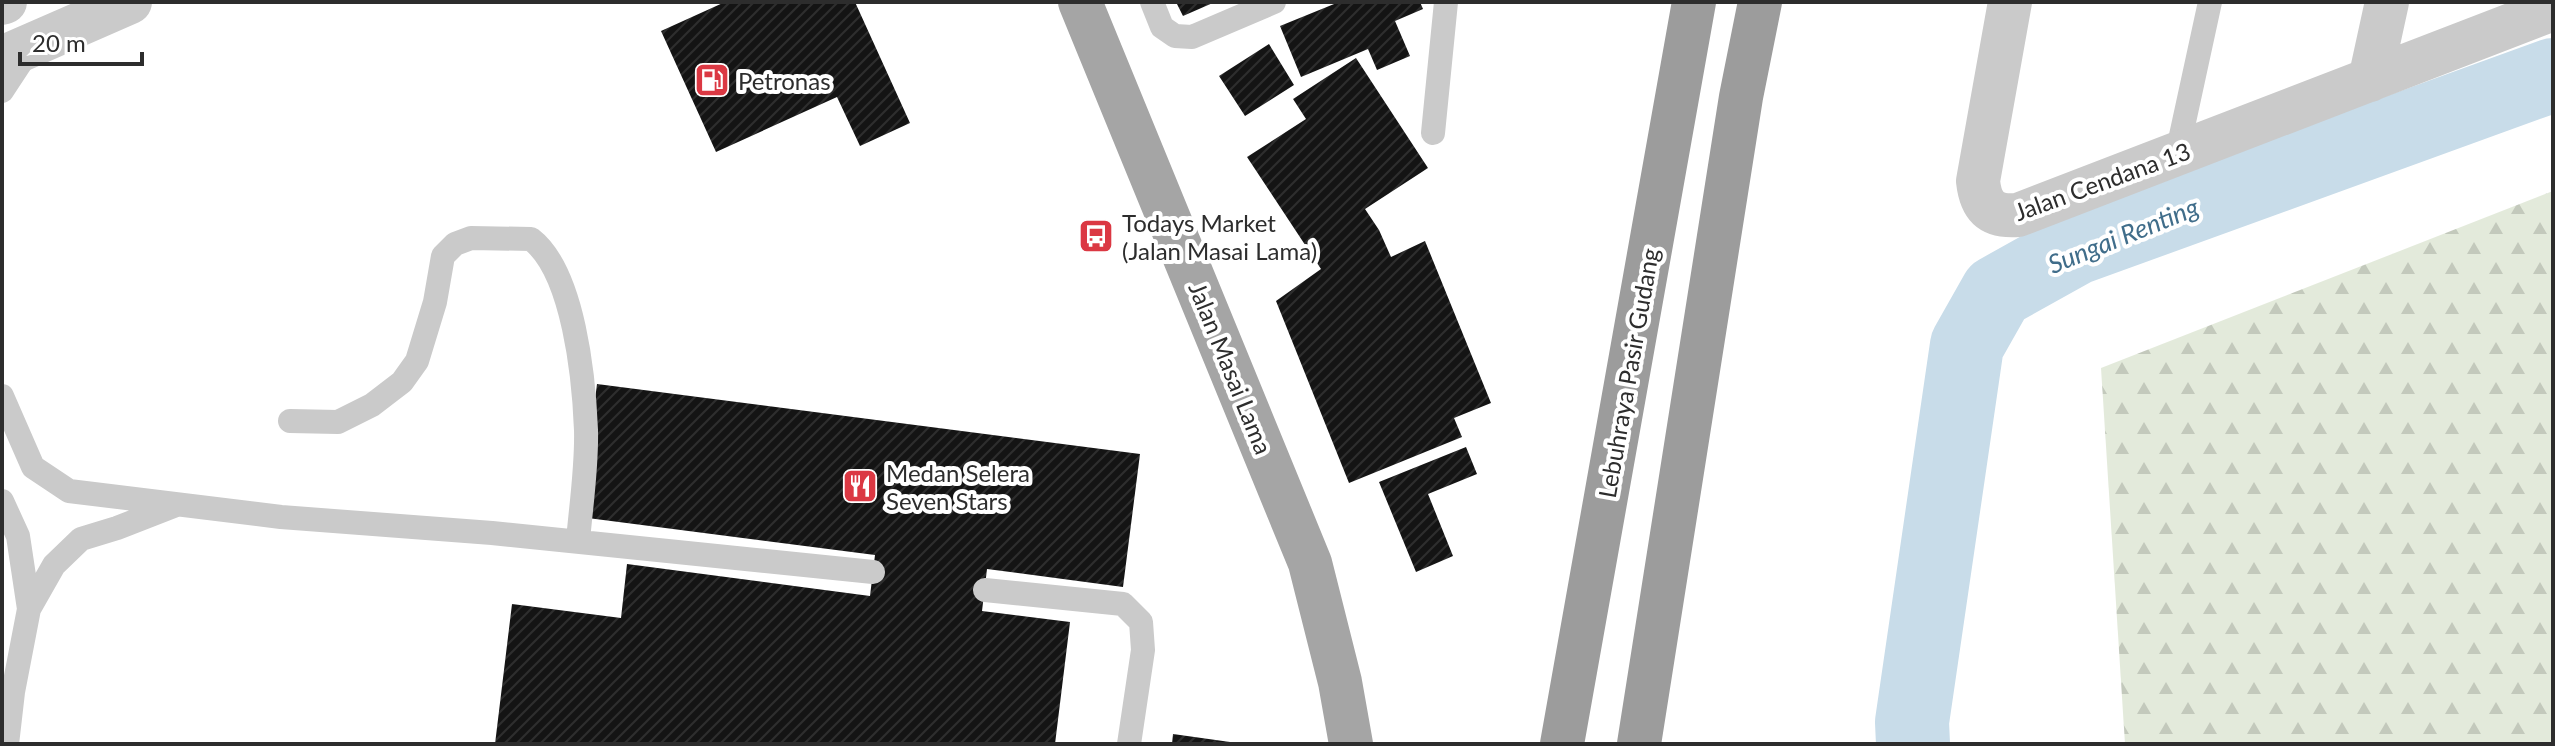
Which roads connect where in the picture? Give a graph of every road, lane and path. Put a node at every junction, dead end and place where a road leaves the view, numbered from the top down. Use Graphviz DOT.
graph roads {
  1 [pos="130,2"];
  2 [pos="1080,2"];
  3 [pos="1152,2"];
  4 [pos="1274,2"];
  5 [pos="1446,2"];
  6 [pos="1694,2"];
  7 [pos="1760,2"];
  8 [pos="2010,2"];
  9 [pos="2210,2"];
  10 [pos="2387,2"];
  11 [pos="2553,9"];
  12 [pos="17,52"];
  13 [pos="2370,80"];
  14 [pos="2,91"];
  15 [pos="1433,133"];
  16 [pos="2177,154"];
  17 [pos="2,396"];
  18 [pos="290,421"];
  19 [pos="2,501"];
  20 [pos="179,504"];
  21 [pos="578,541"];
  22 [pos="873,572"];
  23 [pos="985,590"];
  24 [pos="29,609"];
  25 [pos="7,744"];
  26 [pos="1129,744"];
  27 [pos="1351,744"];
  28 [pos="1562,744"];
  29 [pos="1639,744"];
  1 -- 12 [label="street"];
  2 -- 27 [label="main road, Jalan Masai Lama"];
  3 -- 4 [label="lane"];
  5 -- 15 [label="lane"];
  6 -- 28 [label="highway, Lebuhraya Pasir Gudang"];
  7 -- 29 [label="highway"];
  8 -- 16 [label="street, Jalan Cendana 13"];
  9 -- 16 [label="lane"];
  10 -- 13 [label="street"];
  11 -- 13 [label="street, Jalan Cendana 13"];
  12 -- 14 [label="lane"];
  13 -- 16 [label="street, Jalan Cendana 13"];
  17 -- 20 [label="lane"];
  18 -- 21 [label="lane"];
  19 -- 24 [label="lane"];
  20 -- 21 [label="lane"];
  20 -- 24 [label="lane"];
  21 -- 22 [label="lane"];
  23 -- 26 [label="lane"];
  24 -- 25 [label="lane"];
}
